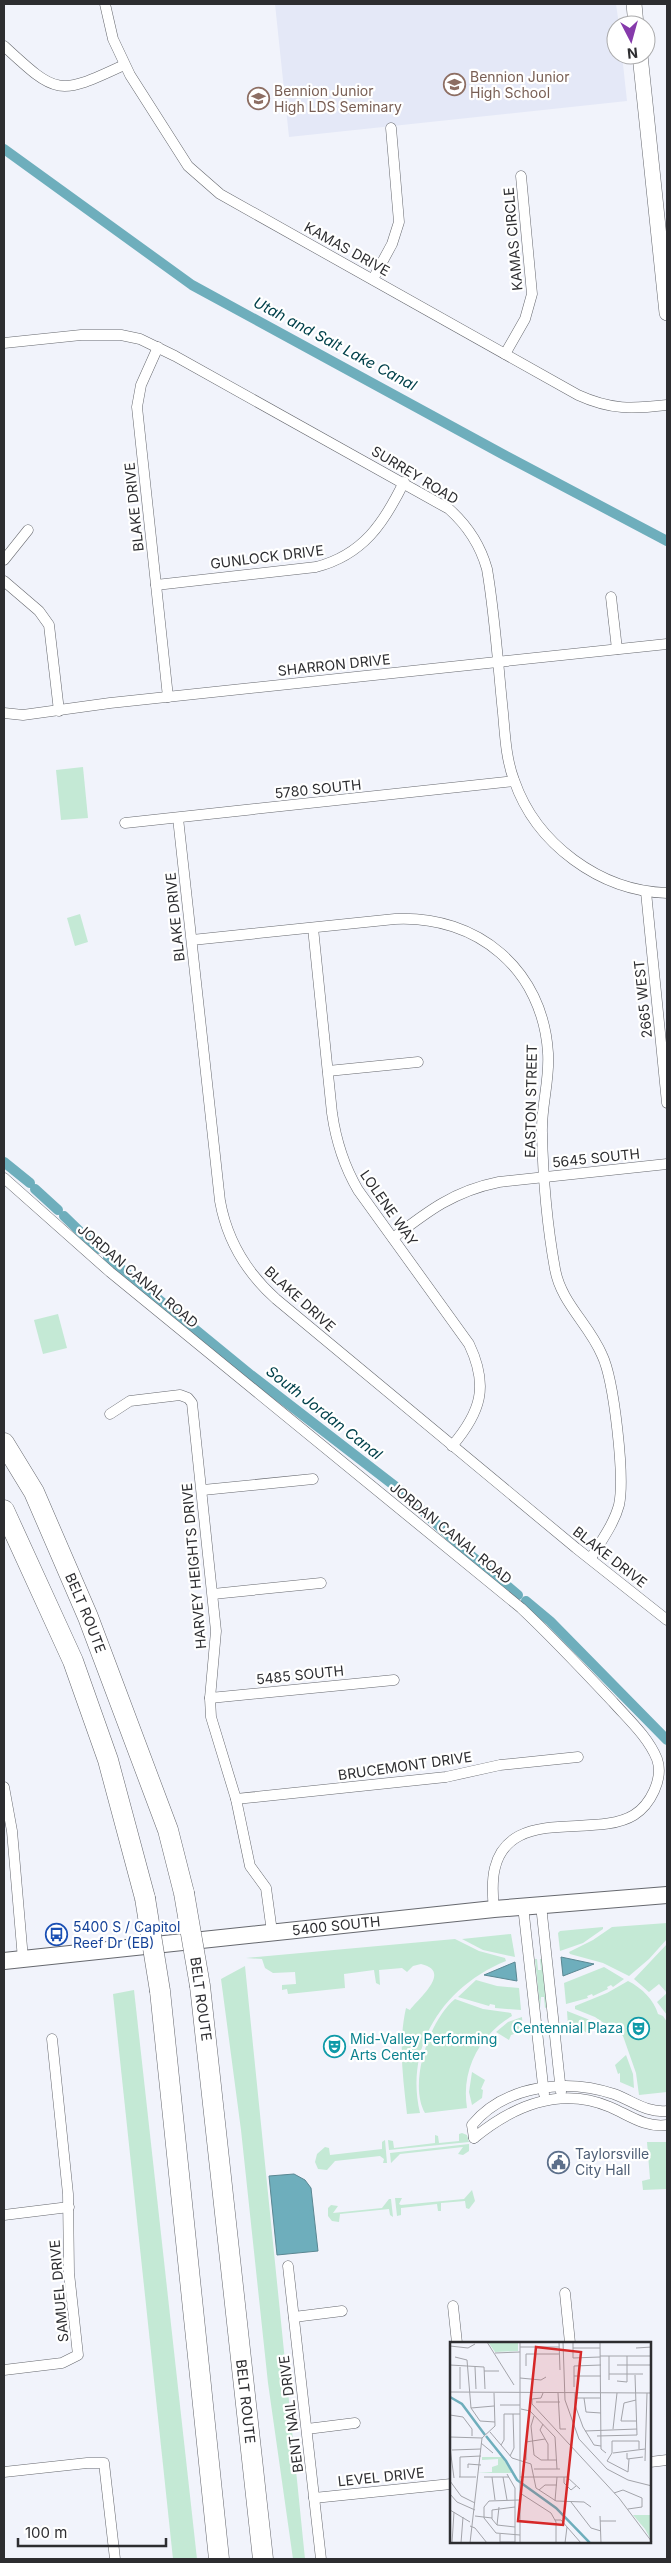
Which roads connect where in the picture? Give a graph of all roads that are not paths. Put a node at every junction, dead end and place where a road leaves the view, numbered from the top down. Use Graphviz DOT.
graph roads {
  1 [pos="105,4"];
  2 [pos="4,46"];
  3 [pos="641,65"];
  4 [pos="124,66"];
  5 [pos="391,128"];
  6 [pos="521,176"];
  7 [pos="373,279"];
  8 [pos="667,311"];
  9 [pos="4,343"];
  10 [pos="158,347"];
  11 [pos="505,354"];
  12 [pos="667,405"];
  13 [pos="404,482"];
  14 [pos="28,530"];
  15 [pos="4,560"];
  16 [pos="4,580"];
  17 [pos="156,584"];
  18 [pos="611,597"];
  19 [pos="667,644"];
  20 [pos="617,649"];
  21 [pos="497,662"];
  22 [pos="168,697"];
  23 [pos="58,711"];
  24 [pos="4,713"];
  25 [pos="514,781"];
  26 [pos="178,818"];
  27 [pos="126,823"];
  28 [pos="646,892"];
  29 [pos="667,893"];
  30 [pos="313,928"];
  31 [pos="192,940"];
  32 [pos="418,1062"];
  33 [pos="328,1071"];
  34 [pos="667,1103"];
  35 [pos="667,1164"];
  36 [pos="545,1177"];
  37 [pos="4,1178"];
  38 [pos="393,1238"];
  39 [pos="110,1414"];
  40 [pos="4,1443"];
  41 [pos="452,1446"];
  42 [pos="313,1479"];
  43 [pos="202,1490"];
  44 [pos="4,1510"];
  45 [pos="590,1558"];
  46 [pos="321,1583"];
  47 [pos="213,1594"];
  48 [pos="667,1620"];
  49 [pos="394,1680"];
  50 [pos="210,1698"];
  51 [pos="578,1756"];
  52 [pos="4,1786"];
  53 [pos="236,1799"];
  54 [pos="667,1895"];
  55 [pos="541,1905"];
  56 [pos="523,1906"];
  57 [pos="494,1909"];
  58 [pos="272,1932"];
  59 [pos="23,1959"];
  60 [pos="4,1961"];
  61 [pos="52,2039"];
  62 [pos="560,2086"];
  63 [pos="544,2087"];
  64 [pos="561,2098"];
  65 [pos="545,2100"];
  66 [pos="667,2111"];
  67 [pos="667,2125"];
  68 [pos="69,2207"];
  69 [pos="4,2215"];
  70 [pos="288,2266"];
  71 [pos="565,2293"];
  72 [pos="453,2306"];
  73 [pos="342,2311"];
  74 [pos="294,2317"];
  75 [pos="457,2342"];
  76 [pos="570,2342"];
  77 [pos="4,2370"];
  78 [pos="355,2423"];
  79 [pos="307,2429"];
  80 [pos="667,2460"];
  81 [pos="651,2462"];
  82 [pos="4,2472"];
  83 [pos="450,2484"];
  84 [pos="314,2498"];
  85 [pos="115,2559"];
  86 [pos="219,2559"];
  87 [pos="263,2559"];
  88 [pos="321,2559"];
  1 -- 4 [label="street, KAMAS DRIVE"];
  2 -- 4 [label="street"];
  3 -- 8 [label="main road"];
  4 -- 7 [label="street, KAMAS DRIVE"];
  5 -- 7 [label="street"];
  6 -- 11 [label="street, KAMAS CIRCLE"];
  7 -- 11 [label="street, KAMAS DRIVE"];
  9 -- 10 [label="street, SURREY ROAD"];
  10 -- 13 [label="street, SURREY ROAD"];
  10 -- 17 [label="street, BLAKE DRIVE"];
  11 -- 12 [label="street, KAMAS DRIVE"];
  13 -- 17 [label="street, GUNLOCK DRIVE"];
  13 -- 21 [label="street, SURREY ROAD"];
  14 -- 15 [label="street"];
  16 -- 23 [label="street"];
  17 -- 22 [label="street, BLAKE DRIVE"];
  18 -- 20 [label="street"];
  19 -- 20 [label="street, SHARRON DRIVE"];
  20 -- 21 [label="street, SHARRON DRIVE"];
  21 -- 22 [label="street, SHARRON DRIVE"];
  21 -- 25 [label="street, SURREY ROAD"];
  22 -- 23 [label="street, SHARRON DRIVE"];
  23 -- 24 [label="street, SHARRON DRIVE"];
  25 -- 26 [label="street, 5780 SOUTH"];
  25 -- 28 [label="street, SURREY ROAD"];
  26 -- 27 [label="street, 5780 SOUTH"];
  26 -- 31 [label="street, BLAKE DRIVE"];
  28 -- 29 [label="street, SURREY ROAD"];
  28 -- 34 [label="street, 2665 WEST"];
  30 -- 31 [label="street, EASTON STREET"];
  30 -- 33 [label="street, LOLENE WAY"];
  30 -- 36 [label="street, EASTON STREET"];
  31 -- 41 [label="street, BLAKE DRIVE"];
  32 -- 33 [label="street"];
  33 -- 38 [label="street, LOLENE WAY"];
  35 -- 36 [label="street, 5645 SOUTH"];
  36 -- 38 [label="street, 5645 SOUTH"];
  36 -- 45 [label="street, EASTON STREET"];
  37 -- 57 [label="street, JORDAN CANAL ROAD"];
  38 -- 41 [label="street, LOLENE WAY"];
  39 -- 43 [label="street, HARVEY HEIGHTS DRIVE"];
  40 -- 87 [label="highway, BELT ROUTE, bridge"];
  41 -- 45 [label="street, BLAKE DRIVE"];
  42 -- 43 [label="street"];
  43 -- 47 [label="street, HARVEY HEIGHTS DRIVE"];
  44 -- 86 [label="highway, bridge"];
  45 -- 48 [label="street, BLAKE DRIVE"];
  46 -- 47 [label="street"];
  47 -- 50 [label="street, HARVEY HEIGHTS DRIVE"];
  49 -- 50 [label="street, 5485 SOUTH"];
  50 -- 53 [label="street, HARVEY HEIGHTS DRIVE"];
  51 -- 53 [label="street, BRUCEMONT DRIVE"];
  52 -- 59 [label="street"];
  53 -- 58 [label="street, HARVEY HEIGHTS DRIVE"];
  54 -- 55 [label="main road, 5400 SOUTH"];
  55 -- 56 [label="main road, 5400 SOUTH"];
  55 -- 62 [label="street"];
  56 -- 57 [label="main road, 5400 SOUTH"];
  56 -- 63 [label="street"];
  57 -- 58 [label="main road, 5400 SOUTH"];
  58 -- 59 [label="main road, 5400 SOUTH"];
  59 -- 60 [label="main road, 5400 SOUTH"];
  61 -- 68 [label="street"];
  62 -- 63 [label="street"];
  62 -- 64 [label="street"];
  62 -- 66 [label="street"];
  63 -- 65 [label="street"];
  63 -- 65 [label="street"];
  64 -- 65 [label="street"];
  64 -- 67 [label="street"];
  68 -- 69 [label="street"];
  68 -- 77 [label="street, SAMUEL DRIVE"];
  70 -- 74 [label="street, BENT NAIL DRIVE"];
  71 -- 76 [label="street"];
  72 -- 75 [label="street"];
  73 -- 74 [label="street"];
  74 -- 79 [label="street, BENT NAIL DRIVE"];
  78 -- 79 [label="street"];
  79 -- 84 [label="street, BENT NAIL DRIVE"];
  80 -- 81 [label="street"];
  82 -- 85 [label="street"];
  83 -- 84 [label="street, LEVEL DRIVE"];
  84 -- 88 [label="street, BENT NAIL DRIVE"];
}
